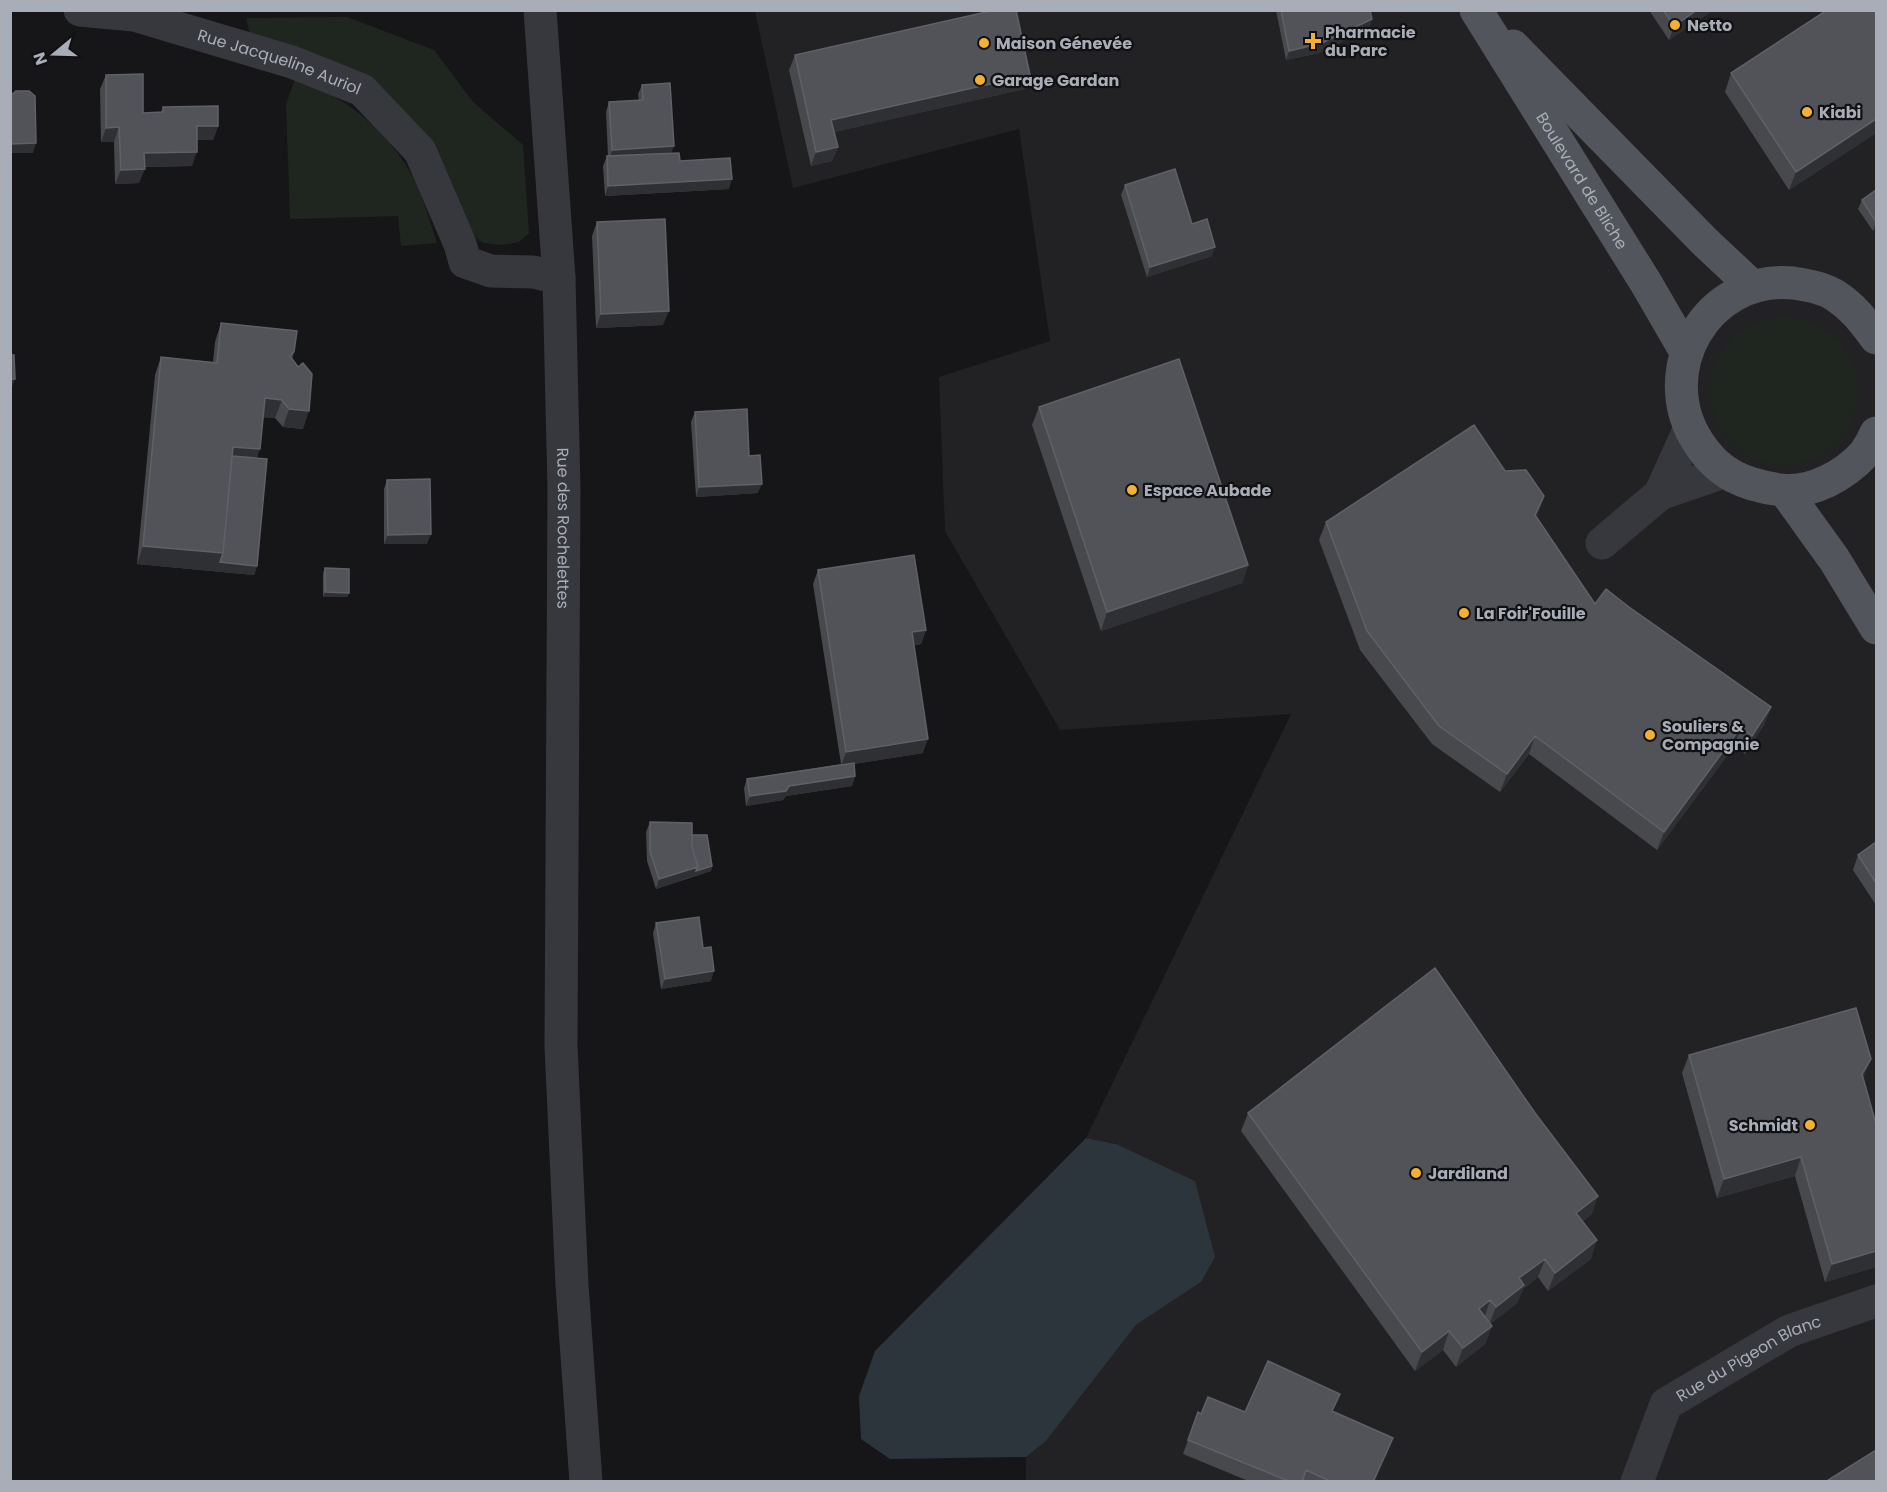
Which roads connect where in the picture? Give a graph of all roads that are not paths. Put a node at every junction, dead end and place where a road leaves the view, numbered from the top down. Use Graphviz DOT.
graph roads {
  1 [pos="80,10"];
  2 [pos="540,10"];
  3 [pos="1477,10"];
  4 [pos="559,278"];
  5 [pos="1754,287"];
  6 [pos="1866,309"];
  7 [pos="1876,338"];
  8 [pos="1686,352"];
  9 [pos="1689,430"];
  10 [pos="1876,433"];
  11 [pos="1724,472"];
  12 [pos="1785,491"];
  13 [pos="1659,494"];
  14 [pos="1602,543"];
  15 [pos="1876,628"];
  16 [pos="1876,1301"];
  17 [pos="586,1482"];
  18 [pos="1638,1482"];
  1 -- 4 [label="street, Rue Jacqueline Auriol"];
  2 -- 4 [label="street, Rue des Rochelettes"];
  3 -- 5 [label="main road, Boulevard de Bliche"];
  3 -- 8 [label="main road, Boulevard de Bliche"];
  4 -- 17 [label="street, Rue des Rochelettes"];
  5 -- 6 [label="main road"];
  5 -- 8 [label="main road"];
  6 -- 7 [label="main road"];
  8 -- 9 [label="main road"];
  9 -- 11 [label="main road"];
  9 -- 13 [label="street"];
  10 -- 12 [label="main road"];
  11 -- 12 [label="main road"];
  11 -- 13 [label="street"];
  12 -- 15 [label="main road"];
  13 -- 14 [label="street"];
  16 -- 18 [label="street, Rue du Pigeon Blanc"];
}
